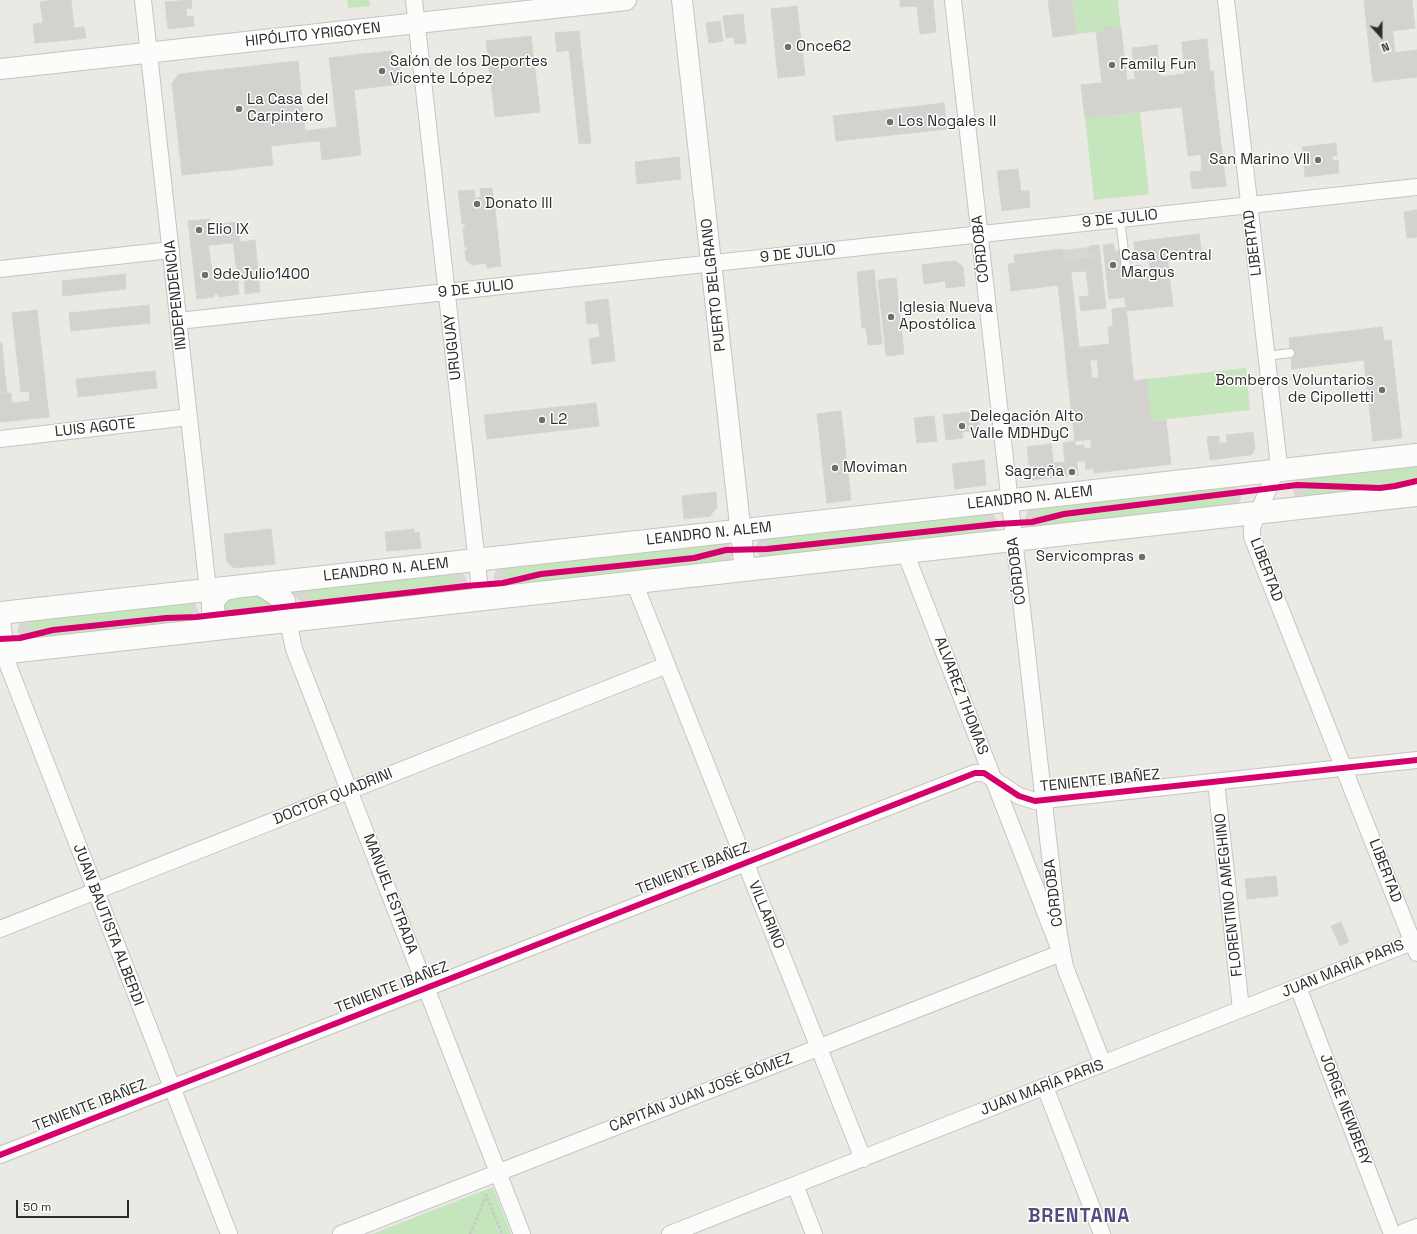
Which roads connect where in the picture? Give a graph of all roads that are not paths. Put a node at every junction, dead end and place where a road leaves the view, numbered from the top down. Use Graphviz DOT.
graph roads {
  1 [pos="143,0"];
  2 [pos="414,0"];
  3 [pos="626,0"];
  4 [pos="682,0"];
  5 [pos="953,0"];
  6 [pos="1226,0"];
  7 [pos="416,23"];
  8 [pos="149,53"];
  9 [pos="0,69"];
  10 [pos="1417,187"];
  11 [pos="1249,205"];
  12 [pos="1120,219"];
  13 [pos="979,234"];
  14 [pos="171,250"];
  15 [pos="711,263"];
  16 [pos="0,269"];
  17 [pos="1139,270"];
  18 [pos="446,292"];
  19 [pos="178,321"];
  20 [pos="1290,353"];
  21 [pos="1266,356"];
  22 [pos="189,417"];
  23 [pos="0,439"];
  24 [pos="1417,455"];
  25 [pos="1276,471"];
  26 [pos="1417,495"];
  27 [pos="1009,501"];
  28 [pos="1258,513"];
  29 [pos="741,531"];
  30 [pos="1013,540"];
  31 [pos="905,552"];
  32 [pos="477,560"];
  33 [pos="745,570"];
  34 [pos="634,582"];
  35 [pos="260,584"];
  36 [pos="231,588"];
  37 [pos="208,590"];
  38 [pos="481,599"];
  39 [pos="0,613"];
  40 [pos="288,620"];
  41 [pos="234,627"];
  42 [pos="3,652"];
  43 [pos="667,666"];
  44 [pos="1417,760"];
  45 [pos="1344,768"];
  46 [pos="993,778"];
  47 [pos="1216,782"];
  48 [pos="349,791"];
  49 [pos="1043,800"];
  50 [pos="745,863"];
  51 [pos="95,891"];
  52 [pos="0,929"];
  53 [pos="1415,947"];
  54 [pos="1061,953"];
  55 [pos="1298,987"];
  56 [pos="426,988"];
  57 [pos="1242,1009"];
  58 [pos="818,1048"];
  59 [pos="1103,1064"];
  60 [pos="1045,1087"];
  61 [pos="172,1088"];
  62 [pos="0,1155"];
  63 [pos="862,1159"];
  64 [pos="498,1172"];
  65 [pos="795,1185"];
  66 [pos="1417,1229"];
  67 [pos="229,1234"];
  68 [pos="341,1234"];
  69 [pos="522,1234"];
  70 [pos="670,1234"];
  71 [pos="814,1234"];
  72 [pos="1102,1234"];
  73 [pos="1392,1234"];
  74 [pos="1404,1234"];
  1 -- 8 [label="street, INDEPENDENCIA"];
  2 -- 7 [label="street, URUGUAY"];
  3 -- 7 [label="street, HIPÓLITO YRIGOYEN"];
  4 -- 15 [label="street, PUERTO BELGRANO"];
  5 -- 13 [label="street, CÓRDOBA"];
  6 -- 11 [label="street, LIBERTAD"];
  7 -- 8 [label="street, HIPÓLITO YRIGOYEN"];
  7 -- 18 [label="street, URUGUAY"];
  8 -- 9 [label="street, HIPÓLITO YRIGOYEN"];
  8 -- 14 [label="street, INDEPENDENCIA"];
  10 -- 11 [label="street, 9 DE JULIO"];
  11 -- 12 [label="street, 9 DE JULIO"];
  11 -- 21 [label="street, LIBERTAD"];
  12 -- 13 [label="street, 9 DE JULIO"];
  12 -- 17 [label="lane"];
  13 -- 15 [label="street, 9 DE JULIO"];
  13 -- 27 [label="street, CÓRDOBA"];
  14 -- 16 [label="street"];
  14 -- 19 [label="street, INDEPENDENCIA"];
  15 -- 18 [label="street, 9 DE JULIO"];
  15 -- 29 [label="street, PUERTO BELGRANO"];
  18 -- 19 [label="street, 9 DE JULIO"];
  18 -- 32 [label="street, URUGUAY"];
  19 -- 22 [label="street, INDEPENDENCIA"];
  20 -- 21 [label="lane"];
  21 -- 25 [label="street, LIBERTAD"];
  22 -- 23 [label="street, LUIS AGOTE"];
  22 -- 37 [label="street, INDEPENDENCIA"];
  24 -- 25 [label="main road, LEANDRO N. ALEM"];
  25 -- 27 [label="main road, LEANDRO N. ALEM"];
  25 -- 28 [label="street, LIBERTAD"];
  26 -- 28 [label="main road"];
  27 -- 29 [label="main road, LEANDRO N. ALEM"];
  27 -- 30 [label="street, CÓRDOBA"];
  28 -- 30 [label="main road"];
  28 -- 45 [label="street, LIBERTAD"];
  29 -- 32 [label="main road, LEANDRO N. ALEM"];
  29 -- 33 [label="street, PUERTO BELGRANO"];
  30 -- 31 [label="main road"];
  30 -- 49 [label="street, CÓRDOBA"];
  31 -- 33 [label="main road"];
  31 -- 46 [label="street, ALVAREZ THOMAS"];
  32 -- 35 [label="main road, LEANDRO N. ALEM"];
  32 -- 38 [label="street, URUGUAY"];
  33 -- 34 [label="main road"];
  34 -- 38 [label="main road"];
  34 -- 43 [label="street, VILLARINO"];
  35 -- 36 [label="main road, LEANDRO N. ALEM"];
  35 -- 40 [label="main road"];
  36 -- 37 [label="main road, LEANDRO N. ALEM"];
  36 -- 41 [label="main road"];
  37 -- 39 [label="main road, LEANDRO N. ALEM"];
  38 -- 40 [label="main road"];
  39 -- 42 [label="street, JUAN BAUTISTA ALBERDI"];
  40 -- 41 [label="main road"];
  40 -- 48 [label="street, MANUEL ESTRADA"];
  41 -- 42 [label="main road"];
  42 -- 51 [label="street, JUAN BAUTISTA ALBERDI"];
  43 -- 48 [label="street, DOCTOR QUADRINI"];
  43 -- 50 [label="street, VILLARINO"];
  44 -- 45 [label="street, TENIENTE IBAÑEZ"];
  45 -- 47 [label="street, TENIENTE IBAÑEZ"];
  45 -- 53 [label="street, LIBERTAD"];
  46 -- 49 [label="street, TENIENTE IBAÑEZ"];
  46 -- 50 [label="street, TENIENTE IBAÑEZ"];
  46 -- 54 [label="street, ALVAREZ THOMAS"];
  47 -- 49 [label="street, TENIENTE IBAÑEZ"];
  47 -- 57 [label="street, FLORENTINO AMEGHINO"];
  48 -- 51 [label="street, DOCTOR QUADRINI"];
  48 -- 56 [label="street, MANUEL ESTRADA"];
  49 -- 54 [label="street, CÓRDOBA"];
  50 -- 56 [label="street, TENIENTE IBAÑEZ"];
  50 -- 58 [label="street, VILLARINO"];
  51 -- 52 [label="street, DOCTOR QUADRINI"];
  51 -- 61 [label="street, JUAN BAUTISTA ALBERDI"];
  53 -- 55 [label="street, JUAN MARÍA PARIS"];
  54 -- 58 [label="street, CAPITÁN JUAN JOSÉ GÓMEZ"];
  54 -- 59 [label="street, CÓRDOBA"];
  55 -- 57 [label="street, JUAN MARÍA PARIS"];
  55 -- 73 [label="street, JORGE NEWBERY"];
  56 -- 61 [label="street, TENIENTE IBAÑEZ"];
  56 -- 64 [label="street, MANUEL ESTRADA"];
  57 -- 59 [label="street, JUAN MARÍA PARIS"];
  58 -- 63 [label="street, VILLARINO"];
  58 -- 64 [label="street, CAPITÁN JUAN JOSÉ GÓMEZ"];
  59 -- 60 [label="street, JUAN MARÍA PARIS"];
  60 -- 63 [label="street, JUAN MARÍA PARIS"];
  60 -- 72 [label="street"];
  61 -- 62 [label="street, TENIENTE IBAÑEZ"];
  61 -- 67 [label="street, JUAN BAUTISTA ALBERDI"];
  63 -- 65 [label="street, JUAN MARÍA PARIS"];
  64 -- 68 [label="street, CAPITÁN JUAN JOSÉ GÓMEZ"];
  64 -- 69 [label="street, MANUEL ESTRADA"];
  65 -- 70 [label="street, JUAN MARÍA PARIS"];
  65 -- 71 [label="street"];
  66 -- 74 [label="street"];
}
